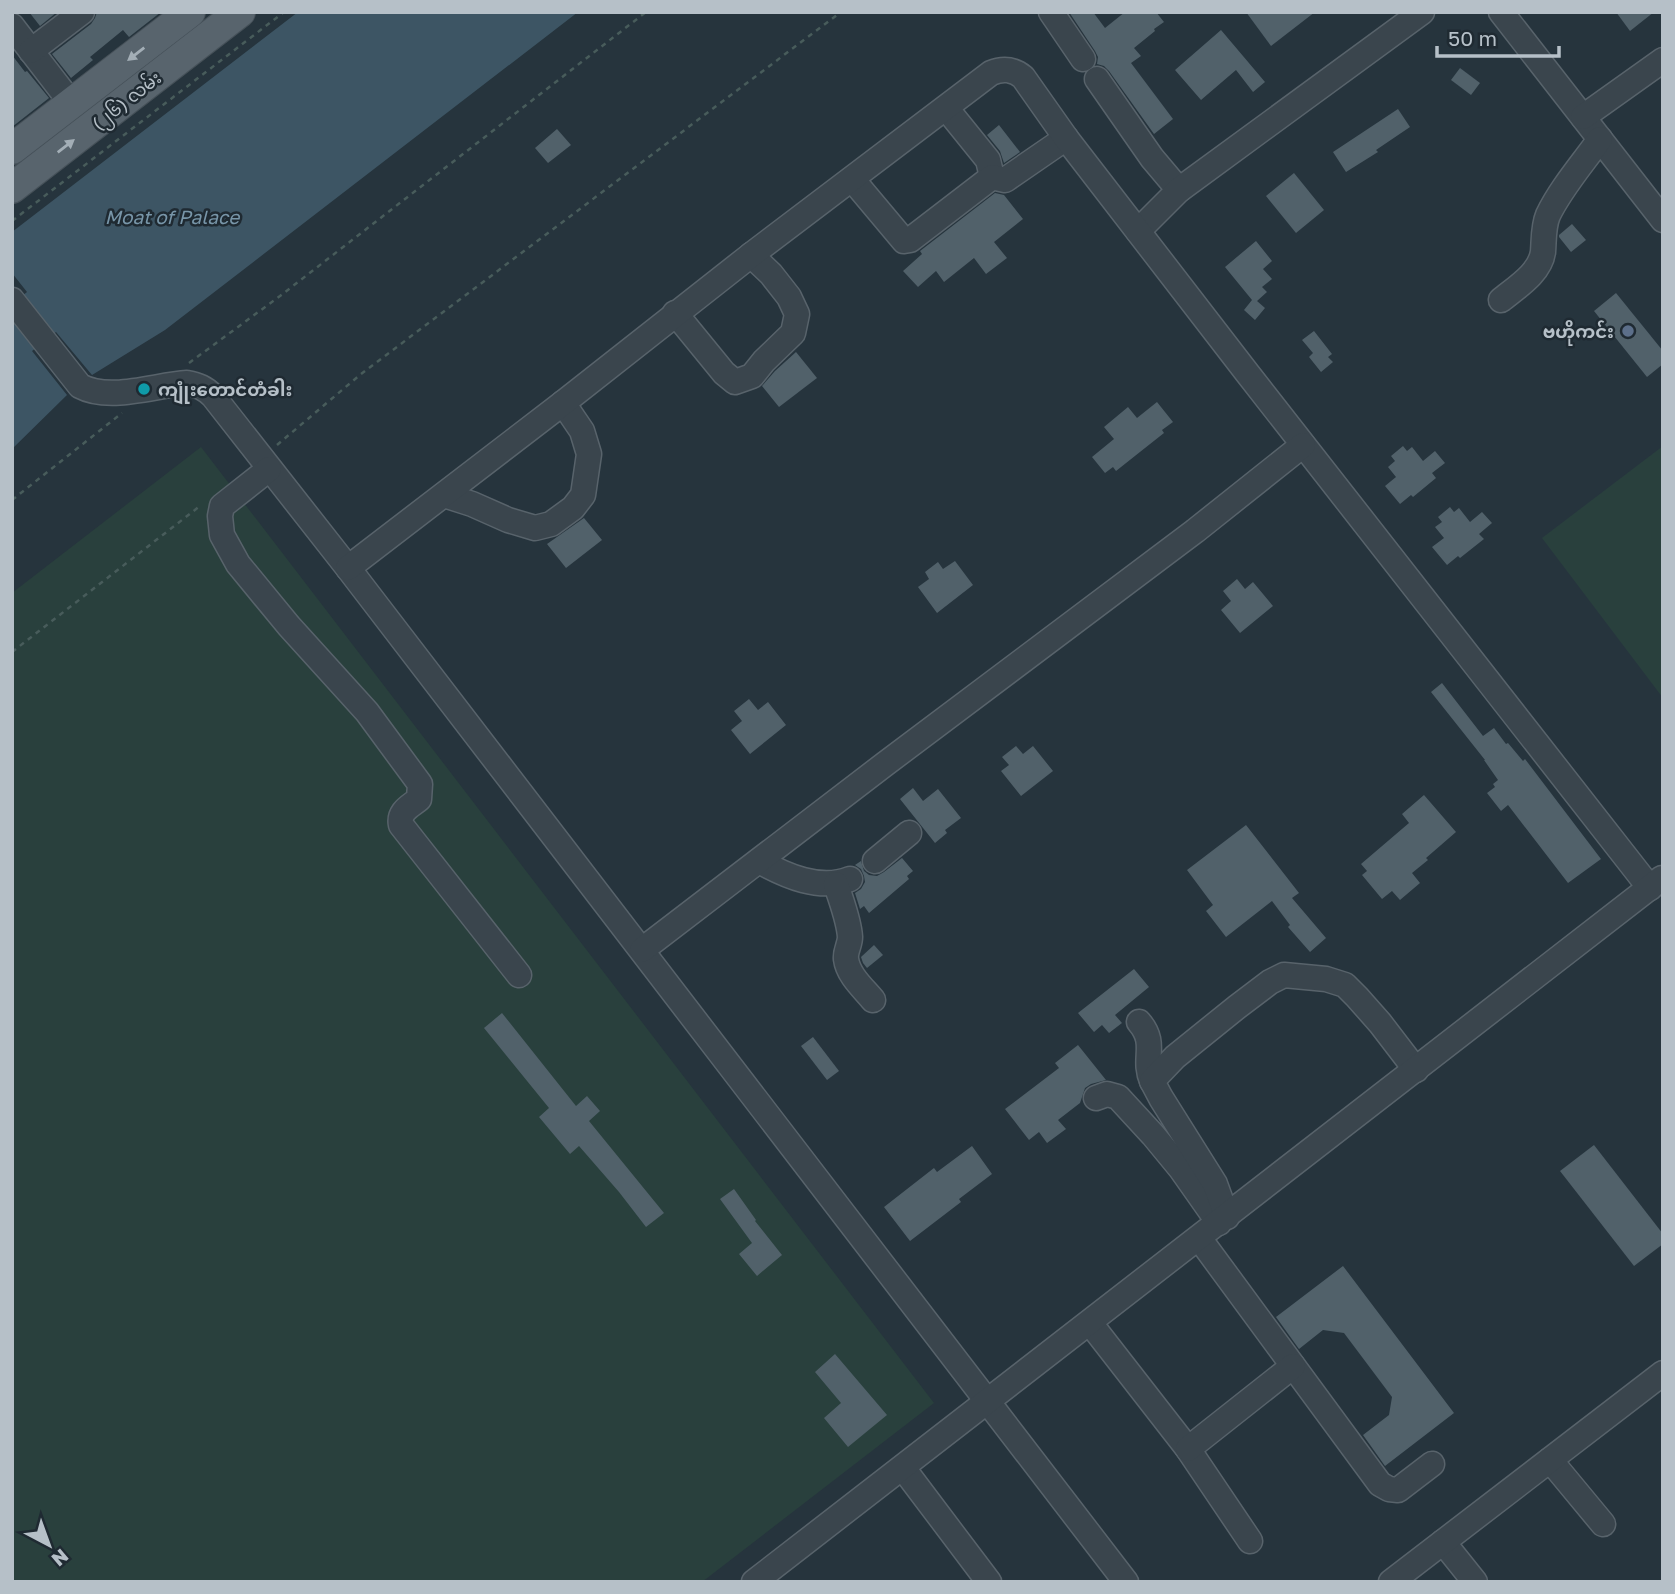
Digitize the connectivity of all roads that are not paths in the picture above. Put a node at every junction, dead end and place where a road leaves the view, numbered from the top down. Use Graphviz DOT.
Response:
graph roads {
  1 [pos="82,12"];
  2 [pos="190,12"];
  3 [pos="240,12"];
  4 [pos="1051,12"];
  5 [pos="1422,12"];
  6 [pos="1501,12"];
  7 [pos="12,26"];
  8 [pos="31,51"];
  9 [pos="1663,60"];
  10 [pos="72,104"];
  11 [pos="946,108"];
  12 [pos="1583,117"];
  13 [pos="1066,138"];
  14 [pos="1600,139"];
  15 [pos="12,149"];
  16 [pos="992,177"];
  17 [pos="852,179"];
  18 [pos="12,188"];
  19 [pos="1178,190"];
  20 [pos="1663,220"];
  21 [pos="1138,230"];
  22 [pos="751,255"];
  23 [pos="12,300"];
  24 [pos="1501,300"];
  25 [pos="675,313"];
  26 [pos="564,403"];
  27 [pos="1303,444"];
  28 [pos="265,464"];
  29 [pos="444,495"];
  30 [pos="348,568"];
  31 [pos="909,834"];
  32 [pos="759,861"];
  33 [pos="875,861"];
  34 [pos="1656,883"];
  35 [pos="642,950"];
  36 [pos="519,975"];
  37 [pos="873,1000"];
  38 [pos="1139,1022"];
  39 [pos="1416,1070"];
  40 [pos="1152,1080"];
  41 [pos="1096,1098"];
  42 [pos="1223,1220"];
  43 [pos="1199,1238"];
  44 [pos="1090,1323"];
  45 [pos="1293,1366"];
  46 [pos="1663,1373"];
  47 [pos="988,1401"];
  48 [pos="1188,1449"];
  49 [pos="1550,1460"];
  50 [pos="1433,1464"];
  51 [pos="903,1468"];
  52 [pos="1604,1524"];
  53 [pos="1250,1541"];
  54 [pos="1443,1542"];
  55 [pos="766,1578"];
  56 [pos="989,1582"];
  57 [pos="1126,1582"];
  58 [pos="1391,1582"];
  59 [pos="1475,1582"];
  1 -- 8 [label="street"];
  2 -- 10 [label="main road, (၂၆) လမ်း, one-way"];
  18 -- 3 [label="main road, (၂၆) လမ်း, one-way"];
  4 -- 19 [label="street"];
  5 -- 19 [label="street"];
  6 -- 12 [label="street"];
  7 -- 8 [label="street"];
  8 -- 10 [label="street"];
  9 -- 12 [label="street"];
  10 -- 15 [label="main road, (၂၆) လမ်း"];
  11 -- 13 [label="street"];
  11 -- 16 [label="street"];
  11 -- 17 [label="street"];
  12 -- 14 [label="street"];
  13 -- 16 [label="street"];
  13 -- 21 [label="street"];
  14 -- 20 [label="street"];
  14 -- 24 [label="street"];
  16 -- 17 [label="street"];
  17 -- 22 [label="street"];
  19 -- 21 [label="street"];
  21 -- 27 [label="street"];
  22 -- 25 [label="street"];
  22 -- 25 [label="street"];
  23 -- 28 [label="street"];
  25 -- 26 [label="street"];
  26 -- 29 [label="street"];
  26 -- 29 [label="street"];
  27 -- 32 [label="street"];
  27 -- 34 [label="street"];
  28 -- 30 [label="street"];
  28 -- 36 [label="street"];
  29 -- 30 [label="street"];
  30 -- 35 [label="street"];
  31 -- 33 [label="street"];
  32 -- 35 [label="street"];
  32 -- 37 [label="street"];
  34 -- 39 [label="street"];
  35 -- 47 [label="street"];
  38 -- 40 [label="street"];
  39 -- 40 [label="street"];
  39 -- 42 [label="street"];
  40 -- 42 [label="street"];
  41 -- 42 [label="street"];
  42 -- 43 [label="street"];
  43 -- 44 [label="street"];
  43 -- 45 [label="street"];
  44 -- 47 [label="street"];
  44 -- 48 [label="street"];
  45 -- 48 [label="street"];
  45 -- 50 [label="street"];
  46 -- 49 [label="street"];
  47 -- 51 [label="street"];
  47 -- 57 [label="street"];
  48 -- 53 [label="street"];
  49 -- 52 [label="street"];
  49 -- 54 [label="street"];
  51 -- 55 [label="street"];
  51 -- 56 [label="street"];
  54 -- 58 [label="street"];
  54 -- 59 [label="street"];
}
